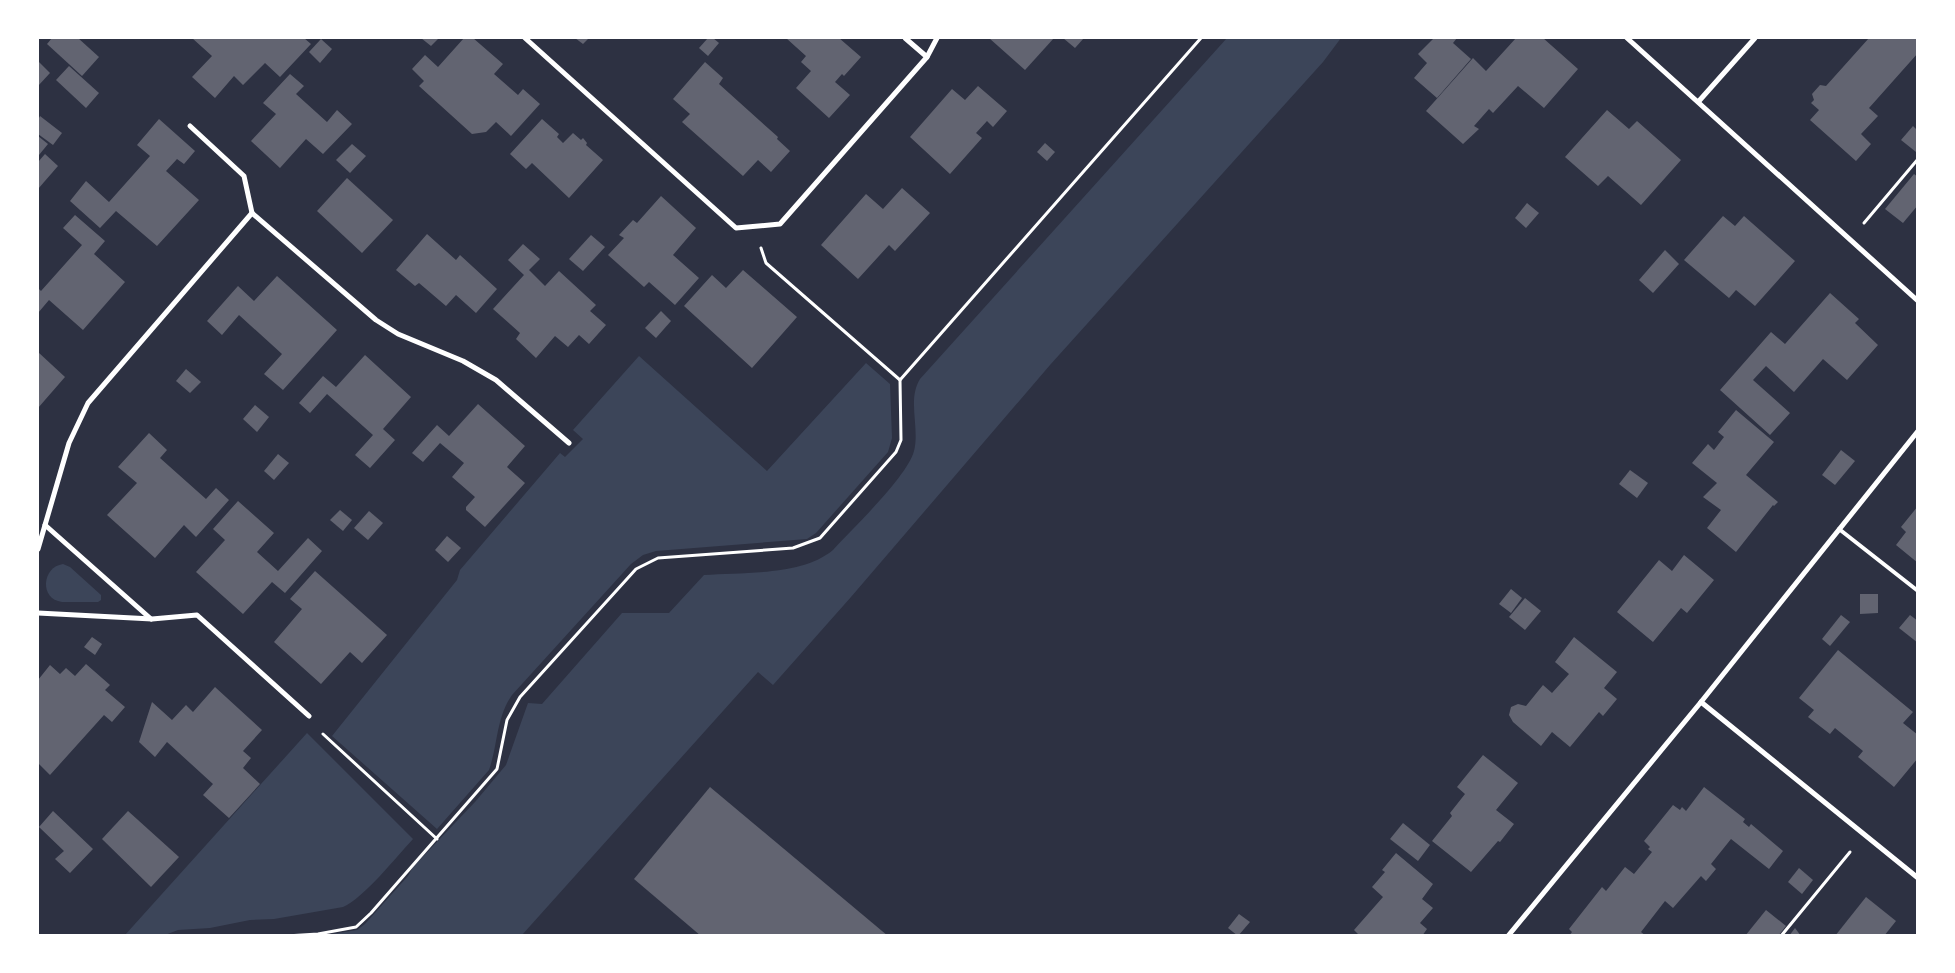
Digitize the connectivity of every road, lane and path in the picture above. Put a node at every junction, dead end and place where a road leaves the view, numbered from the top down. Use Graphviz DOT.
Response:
graph roads {
  1 [pos="525,38"];
  2 [pos="905,38"];
  3 [pos="937,38"];
  4 [pos="1201,38"];
  5 [pos="1626,38"];
  6 [pos="1755,38"];
  7 [pos="927,57"];
  8 [pos="1699,101"];
  9 [pos="190,126"];
  10 [pos="1918,158"];
  11 [pos="252,213"];
  12 [pos="753,226"];
  13 [pos="1850,240"];
  14 [pos="1918,301"];
  15 [pos="900,380"];
  16 [pos="1918,431"];
  17 [pos="569,443"];
  18 [pos="45,525"];
  19 [pos="1839,529"];
  20 [pos="38,549"];
  21 [pos="1918,591"];
  22 [pos="38,613"];
  23 [pos="152,619"];
  24 [pos="1701,702"];
  25 [pos="309,716"];
  26 [pos="1865,834"];
  27 [pos="437,839"];
  28 [pos="1918,878"];
  29 [pos="286,936"];
  30 [pos="1508,936"];
  31 [pos="1781,936"];
  1 -- 12 [label="street"];
  2 -- 7 [label="street"];
  3 -- 7 [label="street"];
  4 -- 15 [label="path"];
  5 -- 8 [label="street"];
  6 -- 8 [label="street"];
  7 -- 12 [label="street"];
  8 -- 13 [label="street"];
  9 -- 11 [label="street"];
  10 -- 13 [label="path"];
  11 -- 17 [label="street"];
  11 -- 18 [label="street"];
  12 -- 15 [label="path"];
  13 -- 14 [label="street"];
  15 -- 27 [label="path"];
  16 -- 19 [label="street"];
  18 -- 20 [label="street"];
  18 -- 23 [label="street"];
  19 -- 21 [label="lane"];
  19 -- 24 [label="street"];
  22 -- 23 [label="street"];
  23 -- 25 [label="street"];
  24 -- 26 [label="street"];
  24 -- 30 [label="street"];
  25 -- 27 [label="path"];
  26 -- 28 [label="street"];
  26 -- 31 [label="path"];
  27 -- 29 [label="path"];
}
